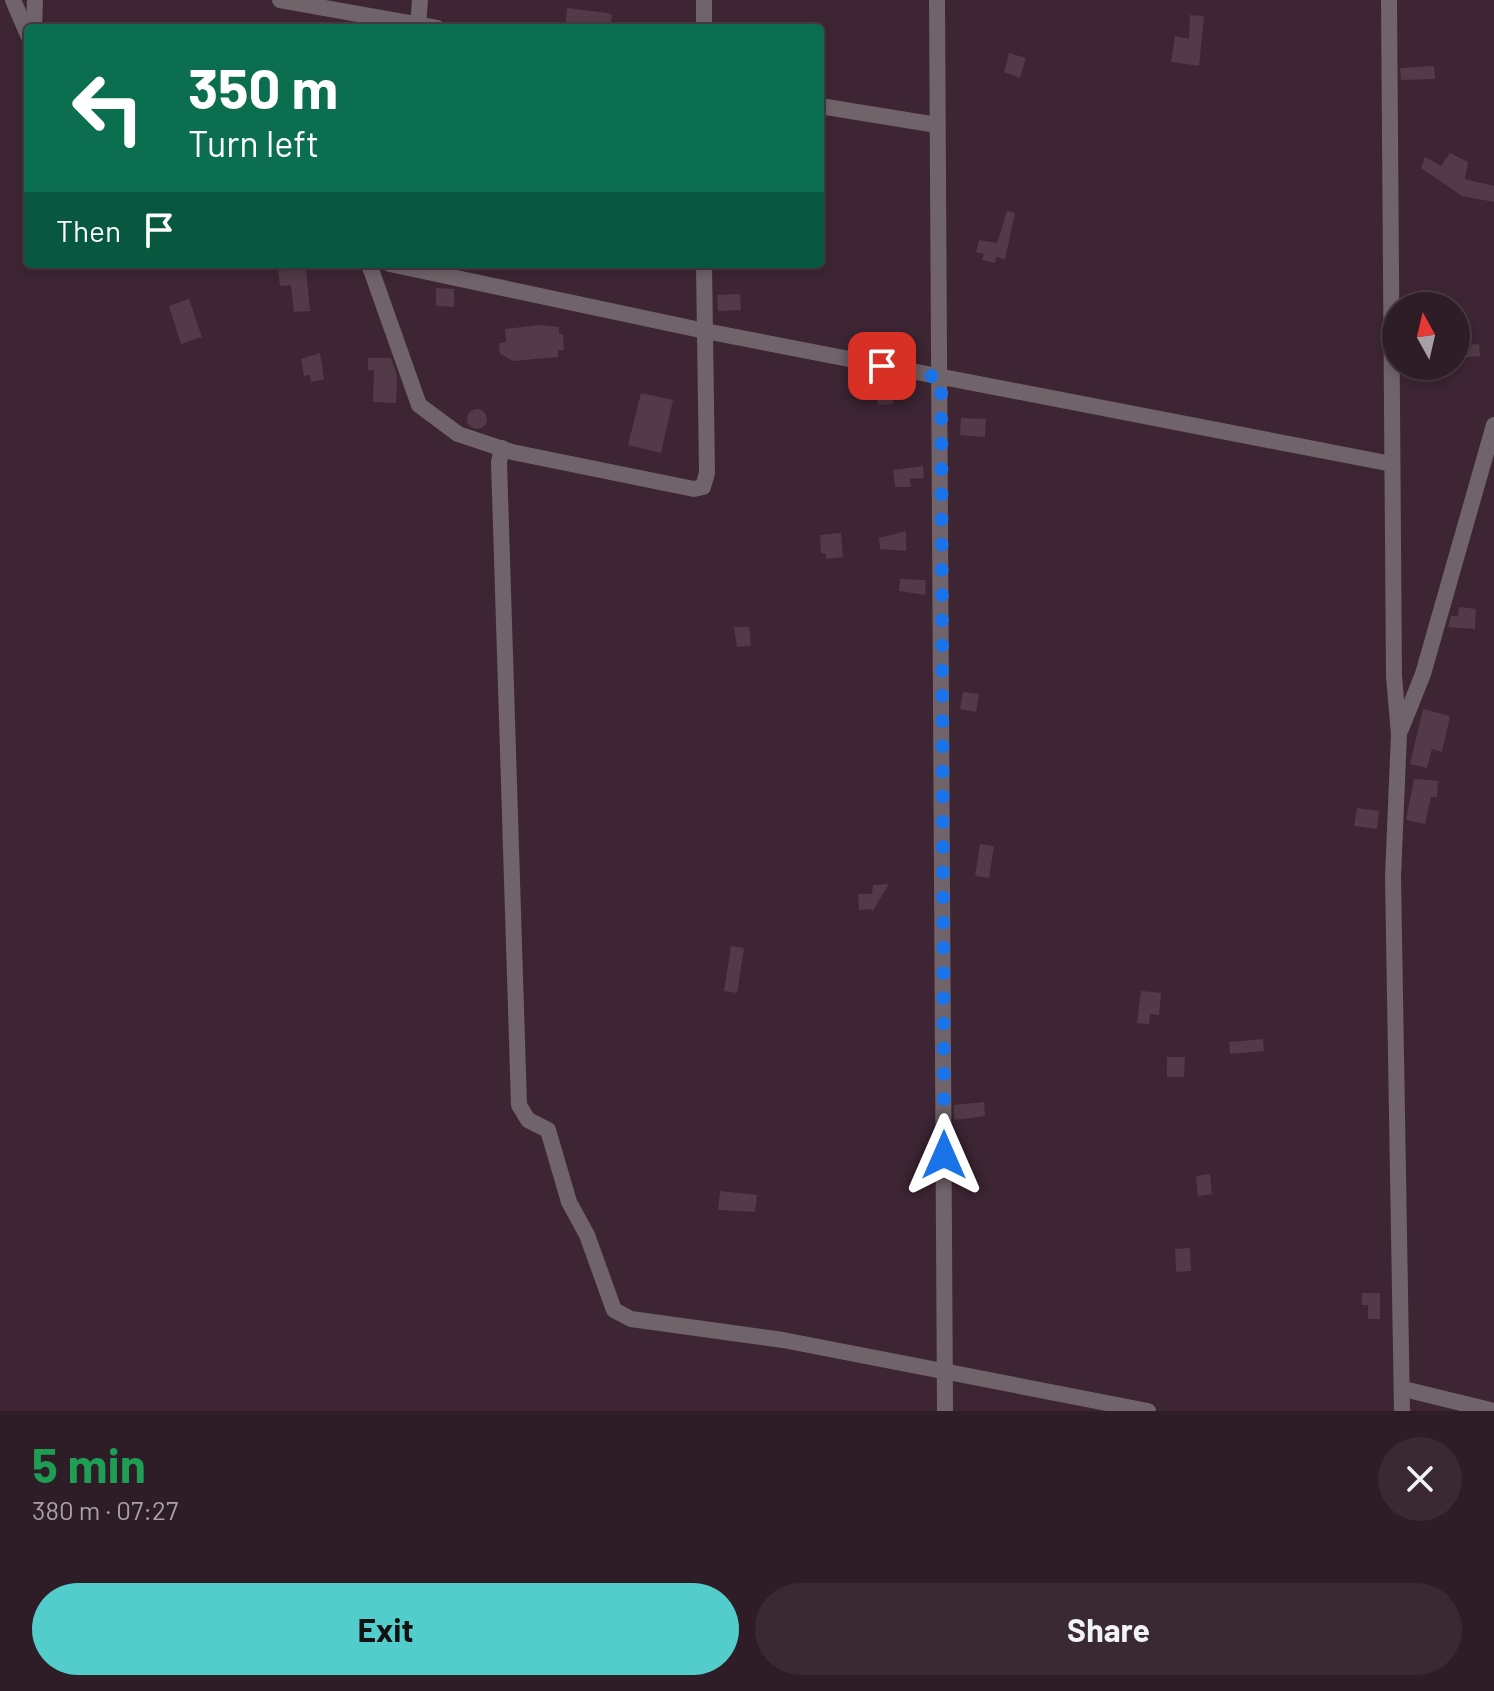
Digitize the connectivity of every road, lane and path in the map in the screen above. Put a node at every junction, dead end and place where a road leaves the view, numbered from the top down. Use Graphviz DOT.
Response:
graph roads {
  1 [pos="13,0"];
  2 [pos="35,0"];
  3 [pos="280,0"];
  4 [pos="420,0"];
  5 [pos="704,0"];
  6 [pos="937,0"];
  7 [pos="1389,0"];
  8 [pos="31,24"];
  9 [pos="35,24"];
  10 [pos="407,24"];
  11 [pos="418,24"];
  12 [pos="704,24"];
  13 [pos="824,107"];
  14 [pos="937,125"];
  15 [pos="370,268"];
  16 [pos="428,268"];
  17 [pos="704,268"];
  18 [pos="705,331"];
  19 [pos="941,378"];
  20 [pos="1494,425"];
  21 [pos="502,448"];
  22 [pos="1392,464"];
  23 [pos="1399,734"];
  24 [pos="945,1372"];
  25 [pos="1404,1389"];
  26 [pos="945,1411"];
  27 [pos="1148,1411"];
  28 [pos="1402,1411"];
  29 [pos="1494,1411"];
  1 -- 8 [label="street"];
  2 -- 9 [label="street"];
  3 -- 10 [label="street"];
  4 -- 11 [label="street"];
  5 -- 12 [label="street"];
  6 -- 14 [label="street"];
  7 -- 22 [label="street"];
  13 -- 14 [label="street"];
  14 -- 19 [label="street"];
  15 -- 21 [label="street"];
  16 -- 18 [label="street"];
  17 -- 18 [label="street"];
  18 -- 19 [label="street"];
  18 -- 21 [label="street"];
  19 -- 22 [label="street"];
  19 -- 24 [label="street"];
  20 -- 23 [label="street"];
  21 -- 24 [label="street"];
  22 -- 23 [label="street"];
  23 -- 25 [label="street"];
  24 -- 26 [label="street"];
  24 -- 27 [label="street"];
  25 -- 28 [label="street"];
  25 -- 29 [label="street"];
}
